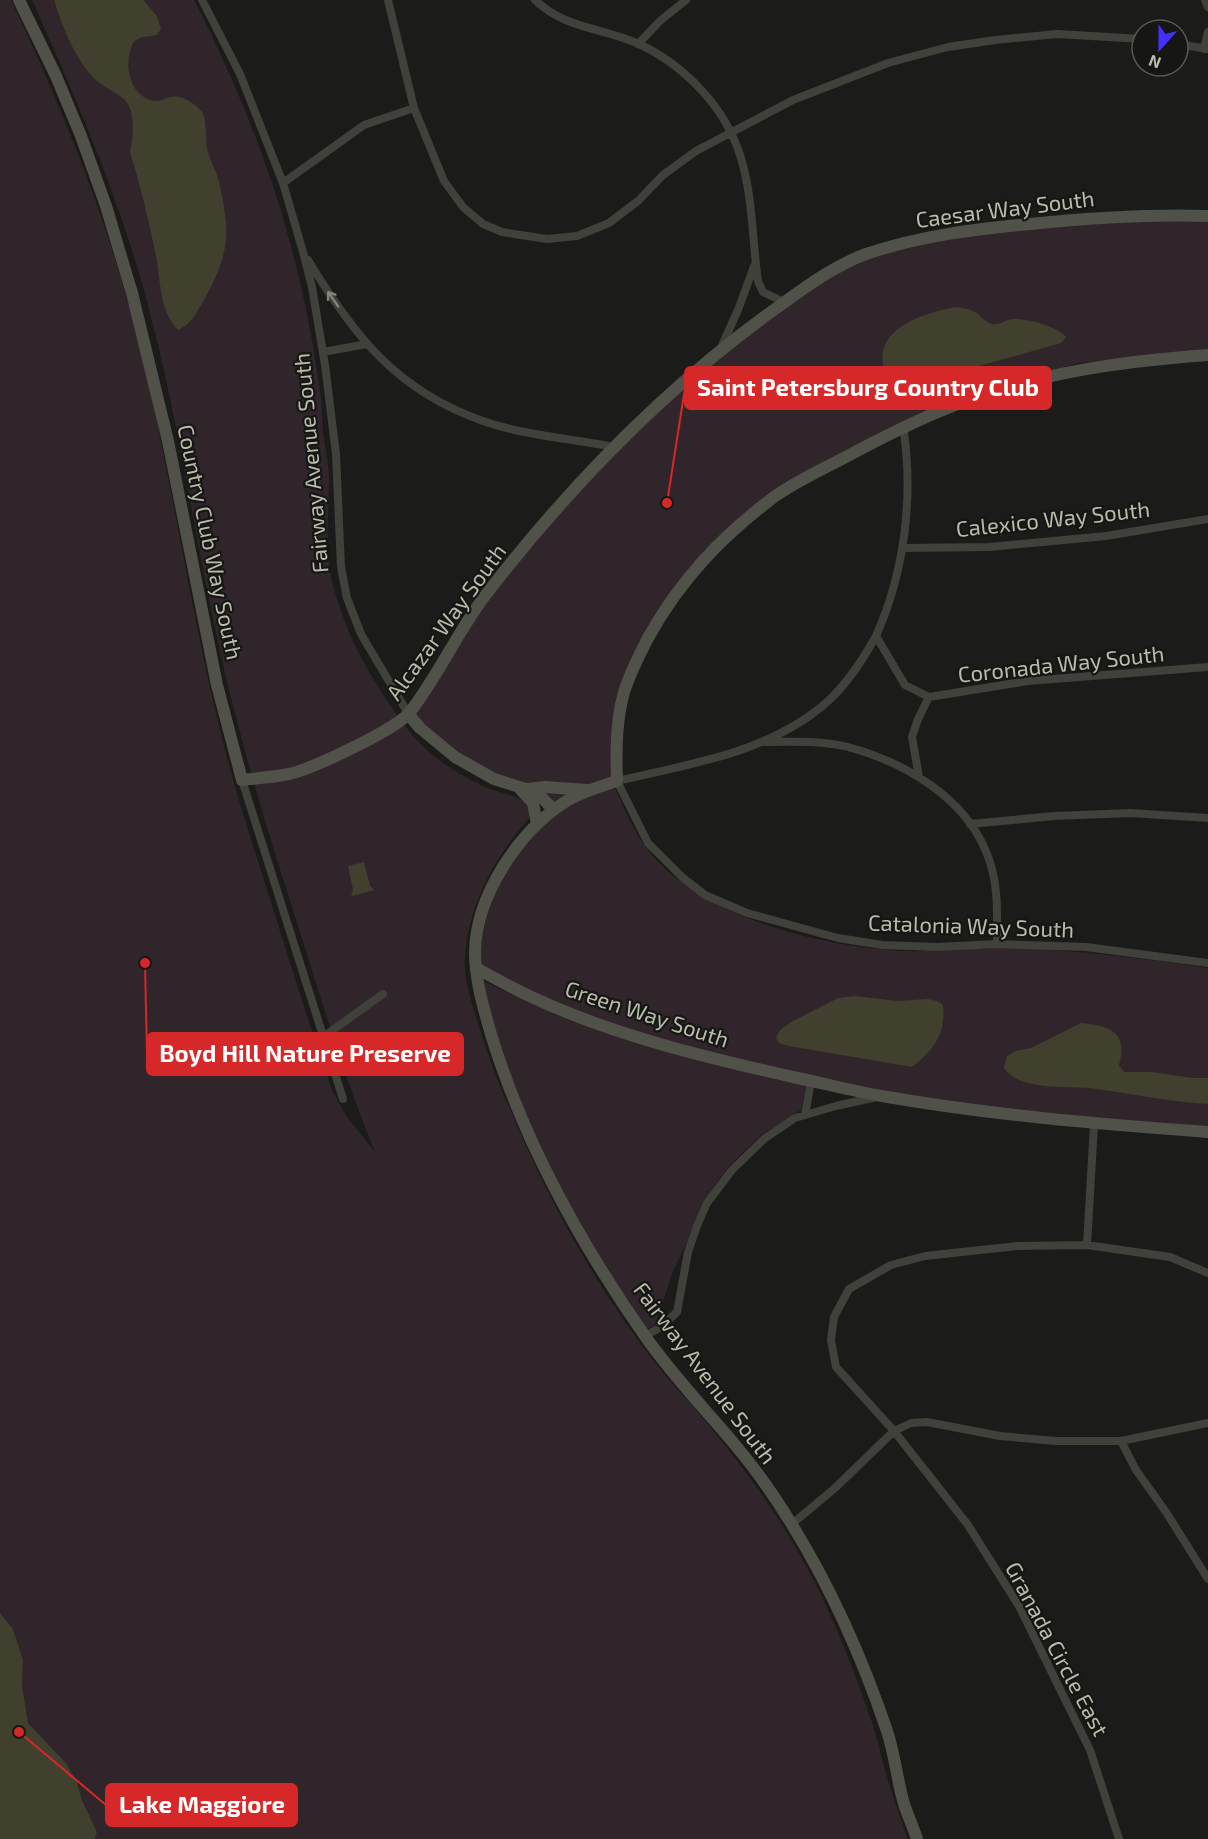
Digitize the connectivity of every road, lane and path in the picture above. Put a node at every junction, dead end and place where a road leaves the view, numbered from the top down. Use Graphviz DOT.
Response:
graph roads {
  1 [pos="19,0"];
  2 [pos="202,0"];
  3 [pos="388,0"];
  4 [pos="535,0"];
  5 [pos="686,0"];
  6 [pos="1205,0"];
  7 [pos="1208,7"];
  8 [pos="1208,32"];
  9 [pos="1130,38"];
  10 [pos="638,44"];
  11 [pos="1190,46"];
  12 [pos="1206,49"];
  13 [pos="414,108"];
  14 [pos="732,132"];
  15 [pos="283,183"];
  16 [pos="1208,216"];
  17 [pos="303,252"];
  18 [pos="755,263"];
  19 [pos="784,302"];
  20 [pos="367,344"];
  21 [pos="720,350"];
  22 [pos="323,352"];
  23 [pos="1208,355"];
  24 [pos="903,426"];
  25 [pos="614,447"];
  26 [pos="1208,519"];
  27 [pos="902,548"];
  28 [pos="876,636"];
  29 [pos="1208,667"];
  30 [pos="929,697"];
  31 [pos="409,715"];
  32 [pos="762,742"];
  33 [pos="919,777"];
  34 [pos="242,780"];
  35 [pos="617,782"];
  36 [pos="523,788"];
  37 [pos="591,790"];
  38 [pos="554,810"];
  39 [pos="1208,818"];
  40 [pos="537,824"];
  41 [pos="970,824"];
  42 [pos="998,944"];
  43 [pos="1208,963"];
  44 [pos="476,968"];
  45 [pos="383,994"];
  46 [pos="323,1037"];
  47 [pos="811,1081"];
  48 [pos="882,1096"];
  49 [pos="343,1099"];
  50 [pos="805,1115"];
  51 [pos="1094,1124"];
  52 [pos="1208,1132"];
  53 [pos="1087,1245"];
  54 [pos="1208,1273"];
  55 [pos="645,1336"];
  56 [pos="1208,1423"];
  57 [pos="894,1431"];
  58 [pos="1121,1441"];
  59 [pos="792,1524"];
  60 [pos="1208,1579"];
  61 [pos="917,1839"];
  62 [pos="1119,1839"];
  1 -- 34 [label="street, Country Club Way South"];
  2 -- 15 [label="street, Fairway Avenue South"];
  3 -- 13 [label="street"];
  4 -- 10 [label="street"];
  5 -- 10 [label="street"];
  6 -- 7 [label="street"];
  8 -- 12 [label="street"];
  9 -- 14 [label="street"];
  10 -- 14 [label="street"];
  11 -- 12 [label="street"];
  13 -- 14 [label="street"];
  13 -- 15 [label="street"];
  14 -- 18 [label="street"];
  15 -- 17 [label="street, Fairway Avenue South"];
  16 -- 19 [label="street, Caesar Way South"];
  20 -- 17 [label="street, one-way"];
  17 -- 22 [label="street, Fairway Avenue South"];
  18 -- 19 [label="street"];
  18 -- 21 [label="street"];
  19 -- 21 [label="street, Caesar Way South"];
  20 -- 22 [label="street"];
  20 -- 25 [label="street"];
  21 -- 25 [label="street, Caesar Way South"];
  22 -- 31 [label="street, Fairway Avenue South"];
  23 -- 24 [label="street"];
  24 -- 27 [label="street"];
  24 -- 35 [label="street"];
  25 -- 31 [label="street, Alcazar Way South"];
  26 -- 27 [label="street, Calexico Way South"];
  27 -- 28 [label="street"];
  28 -- 30 [label="street"];
  28 -- 32 [label="street"];
  29 -- 30 [label="street, Coronada Way South"];
  30 -- 33 [label="street, Coronada Way South"];
  31 -- 34 [label="street, Alcazar Way South"];
  31 -- 36 [label="street, Fairway Avenue South"];
  32 -- 33 [label="street"];
  32 -- 35 [label="street"];
  33 -- 41 [label="street"];
  34 -- 46 [label="street, Country Club Way South"];
  35 -- 37 [label="street, Fairway Avenue South"];
  35 -- 42 [label="street, Catalonia Way South"];
  36 -- 37 [label="street"];
  36 -- 38 [label="street, Fairway Avenue South"];
  36 -- 40 [label="street"];
  37 -- 38 [label="street, Fairway Avenue South"];
  38 -- 40 [label="street, Fairway Avenue South"];
  39 -- 41 [label="street"];
  40 -- 44 [label="street, Fairway Avenue South"];
  41 -- 42 [label="street"];
  42 -- 43 [label="street, Catalonia Way South"];
  44 -- 47 [label="street, Green Way South"];
  44 -- 55 [label="street, Fairway Avenue South"];
  45 -- 46 [label="street"];
  46 -- 49 [label="street, Country Club Way South"];
  47 -- 48 [label="street, Green Way South"];
  47 -- 50 [label="street"];
  48 -- 50 [label="street, Green Way South"];
  48 -- 51 [label="street, Green Way South"];
  50 -- 55 [label="street, Green Way South"];
  51 -- 52 [label="street, Green Way South"];
  51 -- 53 [label="street"];
  53 -- 54 [label="street, Granada Circle East"];
  53 -- 57 [label="street, Granada Circle East"];
  55 -- 59 [label="street, Fairway Avenue South"];
  56 -- 58 [label="street"];
  57 -- 58 [label="street"];
  57 -- 59 [label="street"];
  57 -- 62 [label="street, Granada Circle East"];
  58 -- 60 [label="street"];
  59 -- 61 [label="street, Fairway Avenue South"];
}
